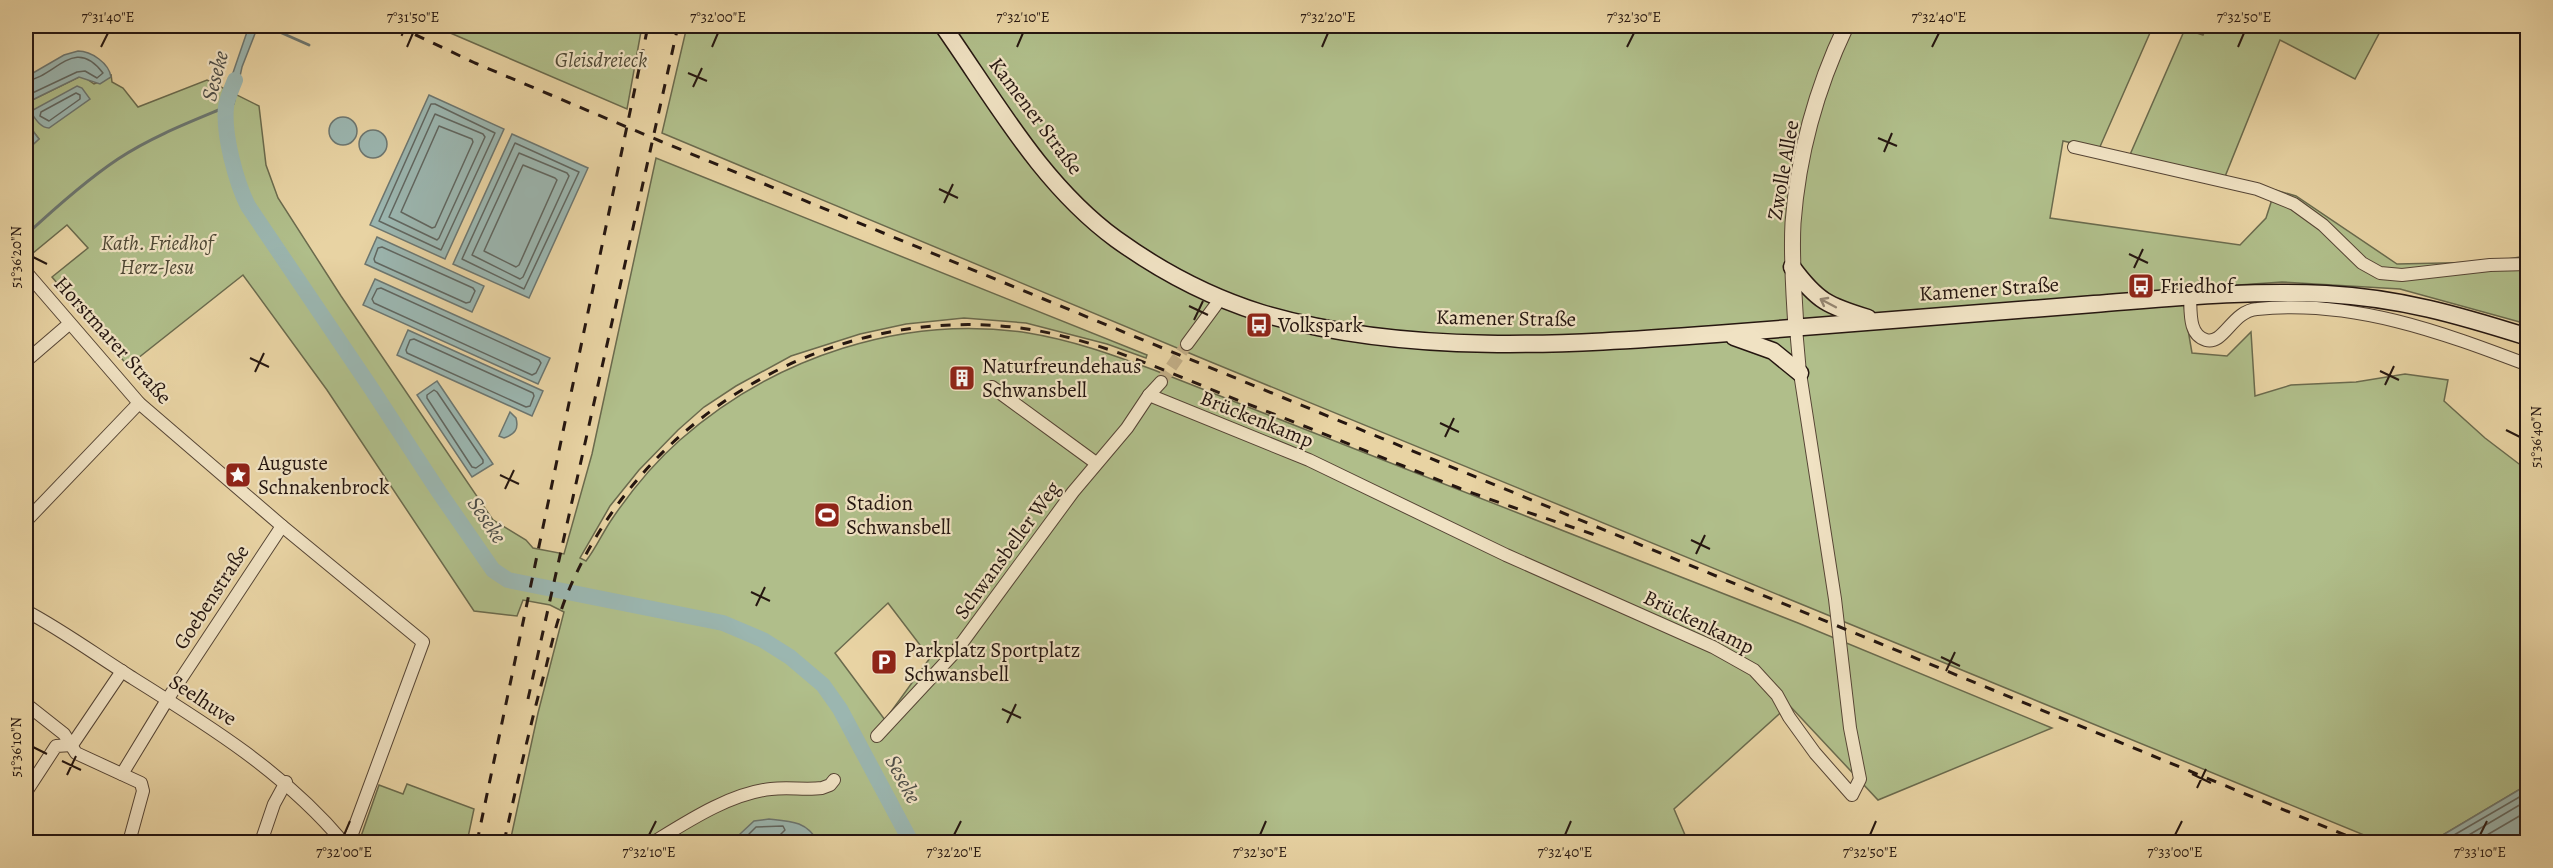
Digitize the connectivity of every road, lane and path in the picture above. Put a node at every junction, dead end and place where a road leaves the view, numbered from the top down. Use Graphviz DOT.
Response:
graph roads {
  1 [pos="943,26"];
  2 [pos="1846,26"];
  3 [pos="2074,147"];
  4 [pos="2528,264"];
  5 [pos="1792,267"];
  6 [pos="26,272"];
  7 [pos="2190,296"];
  8 [pos="1221,298"];
  9 [pos="1877,320"];
  10 [pos="69,324"];
  11 [pos="1796,328"];
  12 [pos="1721,334"];
  13 [pos="2528,338"];
  14 [pos="1187,344"];
  15 [pos="26,361"];
  16 [pos="2528,365"];
  17 [pos="1800,373"];
  18 [pos="1161,382"];
  19 [pos="992,387"];
  20 [pos="1149,395"];
  21 [pos="139,403"];
  22 [pos="1096,463"];
  23 [pos="26,521"];
  24 [pos="282,526"];
  25 [pos="26,611"];
  26 [pos="122,671"];
  27 [pos="167,700"];
  28 [pos="26,705"];
  29 [pos="877,736"];
  30 [pos="72,745"];
  31 [pos="122,774"];
  32 [pos="834,780"];
  33 [pos="286,782"];
  34 [pos="26,792"];
  35 [pos="129,843"];
  36 [pos="261,843"];
  37 [pos="343,843"];
  38 [pos="349,843"];
  39 [pos="654,843"];
  1 -- 8 [label="main road, Kamener Straße"];
  2 -- 5 [label="street, Zwolle Allee"];
  3 -- 4 [label="street"];
  9 -- 5 [label="main road, one-way"];
  5 -- 11 [label="street, Zwolle Allee"];
  6 -- 10 [label="street, Horstmarer Straße"];
  7 -- 9 [label="main road, Kamener Straße"];
  7 -- 13 [label="main road, Kamener Straße"];
  7 -- 16 [label="street"];
  8 -- 12 [label="main road, Kamener Straße"];
  8 -- 14 [label="street"];
  9 -- 11 [label="main road, Kamener Straße"];
  10 -- 15 [label="street"];
  10 -- 21 [label="street, Horstmarer Straße"];
  11 -- 12 [label="main road, Kamener Straße"];
  11 -- 17 [label="street, Brückenkamp"];
  12 -- 17 [label="main road"];
  17 -- 20 [label="street, Brückenkamp"];
  18 -- 20 [label="street, Schwansbeller Weg"];
  19 -- 22 [label="street"];
  20 -- 22 [label="street, Schwansbeller Weg"];
  21 -- 23 [label="street"];
  21 -- 24 [label="street, Horstmarer Straße"];
  22 -- 29 [label="street, Schwansbeller Weg"];
  24 -- 27 [label="street, Goebenstraße"];
  24 -- 38 [label="street, Horstmarer Straße"];
  25 -- 26 [label="street, Seelhuve"];
  26 -- 27 [label="street, Seelhuve"];
  26 -- 30 [label="street"];
  27 -- 31 [label="street, Goebenstraße"];
  27 -- 33 [label="street, Seelhuve"];
  28 -- 30 [label="street"];
  30 -- 31 [label="street"];
  30 -- 34 [label="street"];
  31 -- 35 [label="street"];
  32 -- 39 [label="street"];
  33 -- 36 [label="street"];
  33 -- 37 [label="street, Seelhuve"];
}
